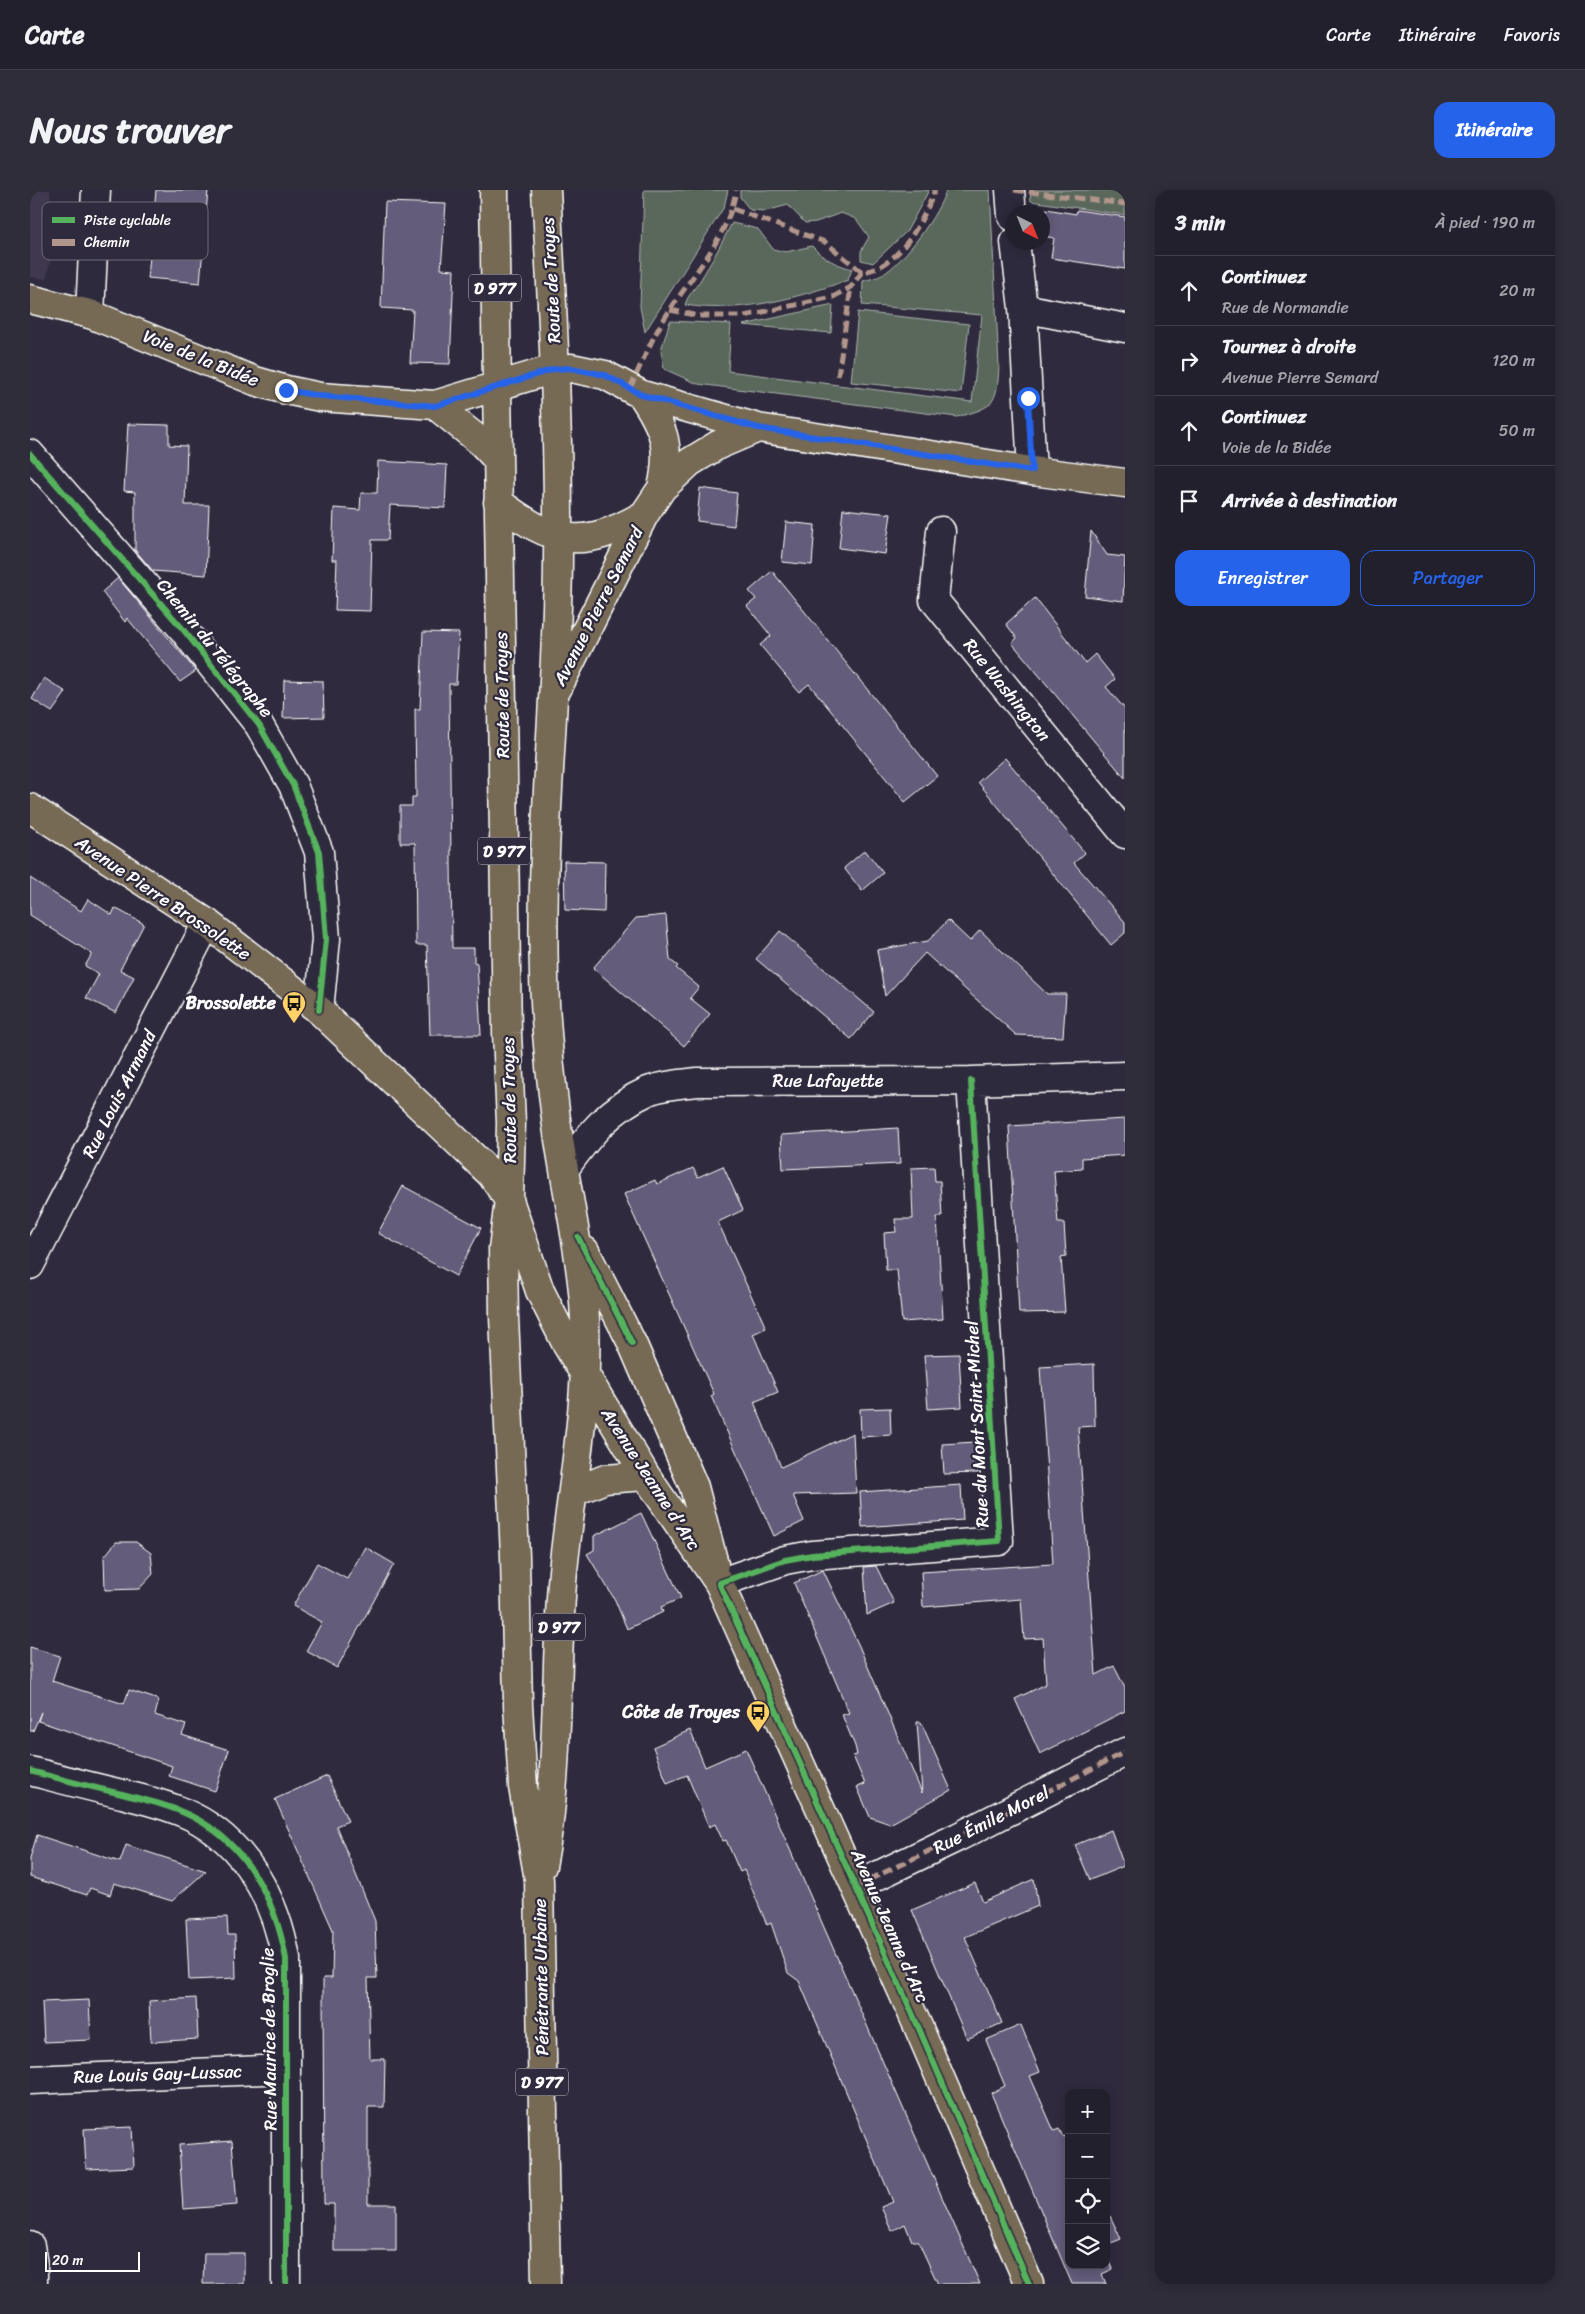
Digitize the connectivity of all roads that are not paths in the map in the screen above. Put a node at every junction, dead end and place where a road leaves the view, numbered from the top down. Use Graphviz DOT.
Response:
graph roads {
  1 [pos="494,190"];
  2 [pos="546,190"];
  3 [pos="1010,190"];
  4 [pos="1011,205"];
  5 [pos="1017,250"];
  6 [pos="93,260"];
  7 [pos="30,298"];
  8 [pos="1023,308"];
  9 [pos="90,314"];
  10 [pos="1125,328"];
  11 [pos="554,369"];
  12 [pos="497,386"];
  13 [pos="642,395"];
  14 [pos="435,406"];
  15 [pos="758,428"];
  16 [pos="30,454"];
  17 [pos="498,460"];
  18 [pos="1032,471"];
  19 [pos="1125,483"];
  20 [pos="662,488"];
  21 [pos="498,502"];
  22 [pos="644,515"];
  23 [pos="941,531"];
  24 [pos="557,538"];
  25 [pos="553,697"];
  26 [pos="30,808"];
  27 [pos="1125,834"];
  28 [pos="207,923"];
  29 [pos="318,1010"];
  30 [pos="1125,1076"];
  31 [pos="971,1081"];
  32 [pos="565,1168"];
  33 [pos="509,1200"];
  34 [pos="578,1237"];
  35 [pos="30,1265"];
  36 [pos="584,1374"];
  37 [pos="646,1476"];
  38 [pos="573,1492"];
  39 [pos="718,1583"];
  40 [pos="1125,1752"];
  41 [pos="30,1771"];
  42 [pos="539,1880"];
  43 [pos="856,1886"];
  44 [pos="286,2069"];
  45 [pos="30,2080"];
  46 [pos="30,2246"];
  47 [pos="33,2284"];
  48 [pos="286,2284"];
  49 [pos="546,2284"];
  50 [pos="1029,2284"];
  1 -- 12 [label="main road, Route de Troyes / D 977"];
  2 -- 11 [label="main road, Route de Troyes / D 977"];
  3 -- 4 [label="street"];
  5 -- 8 [label="street"];
  6 -- 9 [label="street"];
  7 -- 9 [label="main road, Voie de la Bidée"];
  8 -- 10 [label="street"];
  8 -- 18 [label="street"];
  9 -- 14 [label="main road, Voie de la Bidée"];
  11 -- 12 [label="main road, Avenue Pierre Semard"];
  11 -- 13 [label="main road, Avenue Pierre Semard"];
  11 -- 24 [label="main road, D 977"];
  12 -- 14 [label="main road, Voie de la Bidée"];
  12 -- 17 [label="main road, Route de Troyes / D 977"];
  13 -- 15 [label="main road, Avenue Pierre Semard"];
  13 -- 20 [label="main road, Avenue Pierre Semard"];
  14 -- 17 [label="main road"];
  15 -- 18 [label="main road, Avenue Pierre Semard"];
  15 -- 20 [label="main road, Avenue Pierre Semard"];
  16 -- 29 [label="street, Chemin du Télégraphe"];
  17 -- 21 [label="main road, Route de Troyes / D 977"];
  18 -- 19 [label="main road, Avenue Pierre Semard"];
  20 -- 22 [label="main road, Avenue Pierre Semard"];
  21 -- 24 [label="main road, Avenue Pierre Semard"];
  21 -- 33 [label="main road, Route de Troyes / D 977"];
  22 -- 24 [label="main road, Avenue Pierre Semard"];
  22 -- 25 [label="main road, Avenue Pierre Semard"];
  23 -- 27 [label="street, Rue Washington"];
  24 -- 25 [label="main road, D 977"];
  25 -- 32 [label="main road, D 977"];
  26 -- 28 [label="main road, Avenue Pierre Brossolette"];
  28 -- 29 [label="main road, Avenue Pierre Brossolette"];
  28 -- 35 [label="street, Rue Louis Armand"];
  29 -- 33 [label="main road, Avenue Pierre Brossolette"];
  30 -- 31 [label="street, Rue Lafayette"];
  31 -- 32 [label="street, Rue Lafayette"];
  31 -- 39 [label="street, Rue du Mont Saint-Michel"];
  32 -- 34 [label="main road, D 977"];
  33 -- 36 [label="main road, Avenue Jeanne d'Arc"];
  33 -- 42 [label="main road, D 977"];
  34 -- 36 [label="main road, D 977"];
  34 -- 39 [label="main road, Avenue Jeanne d'Arc"];
  36 -- 37 [label="main road, Avenue Jeanne d'Arc"];
  36 -- 38 [label="main road, D 977"];
  37 -- 38 [label="main road"];
  37 -- 39 [label="main road, Avenue Jeanne d'Arc"];
  38 -- 42 [label="main road, D 977"];
  39 -- 43 [label="main road, Avenue Jeanne d'Arc"];
  40 -- 43 [label="street, Rue Émile Morel"];
  41 -- 44 [label="street, Rue Maurice de Broglie"];
  42 -- 49 [label="main road, Pénétrante Urbaine / D 977"];
  43 -- 50 [label="main road, Avenue Jeanne d'Arc"];
  44 -- 45 [label="street, Rue Louis Gay-Lussac"];
  44 -- 48 [label="street, Rue Maurice de Broglie"];
  46 -- 47 [label="street"];
}
